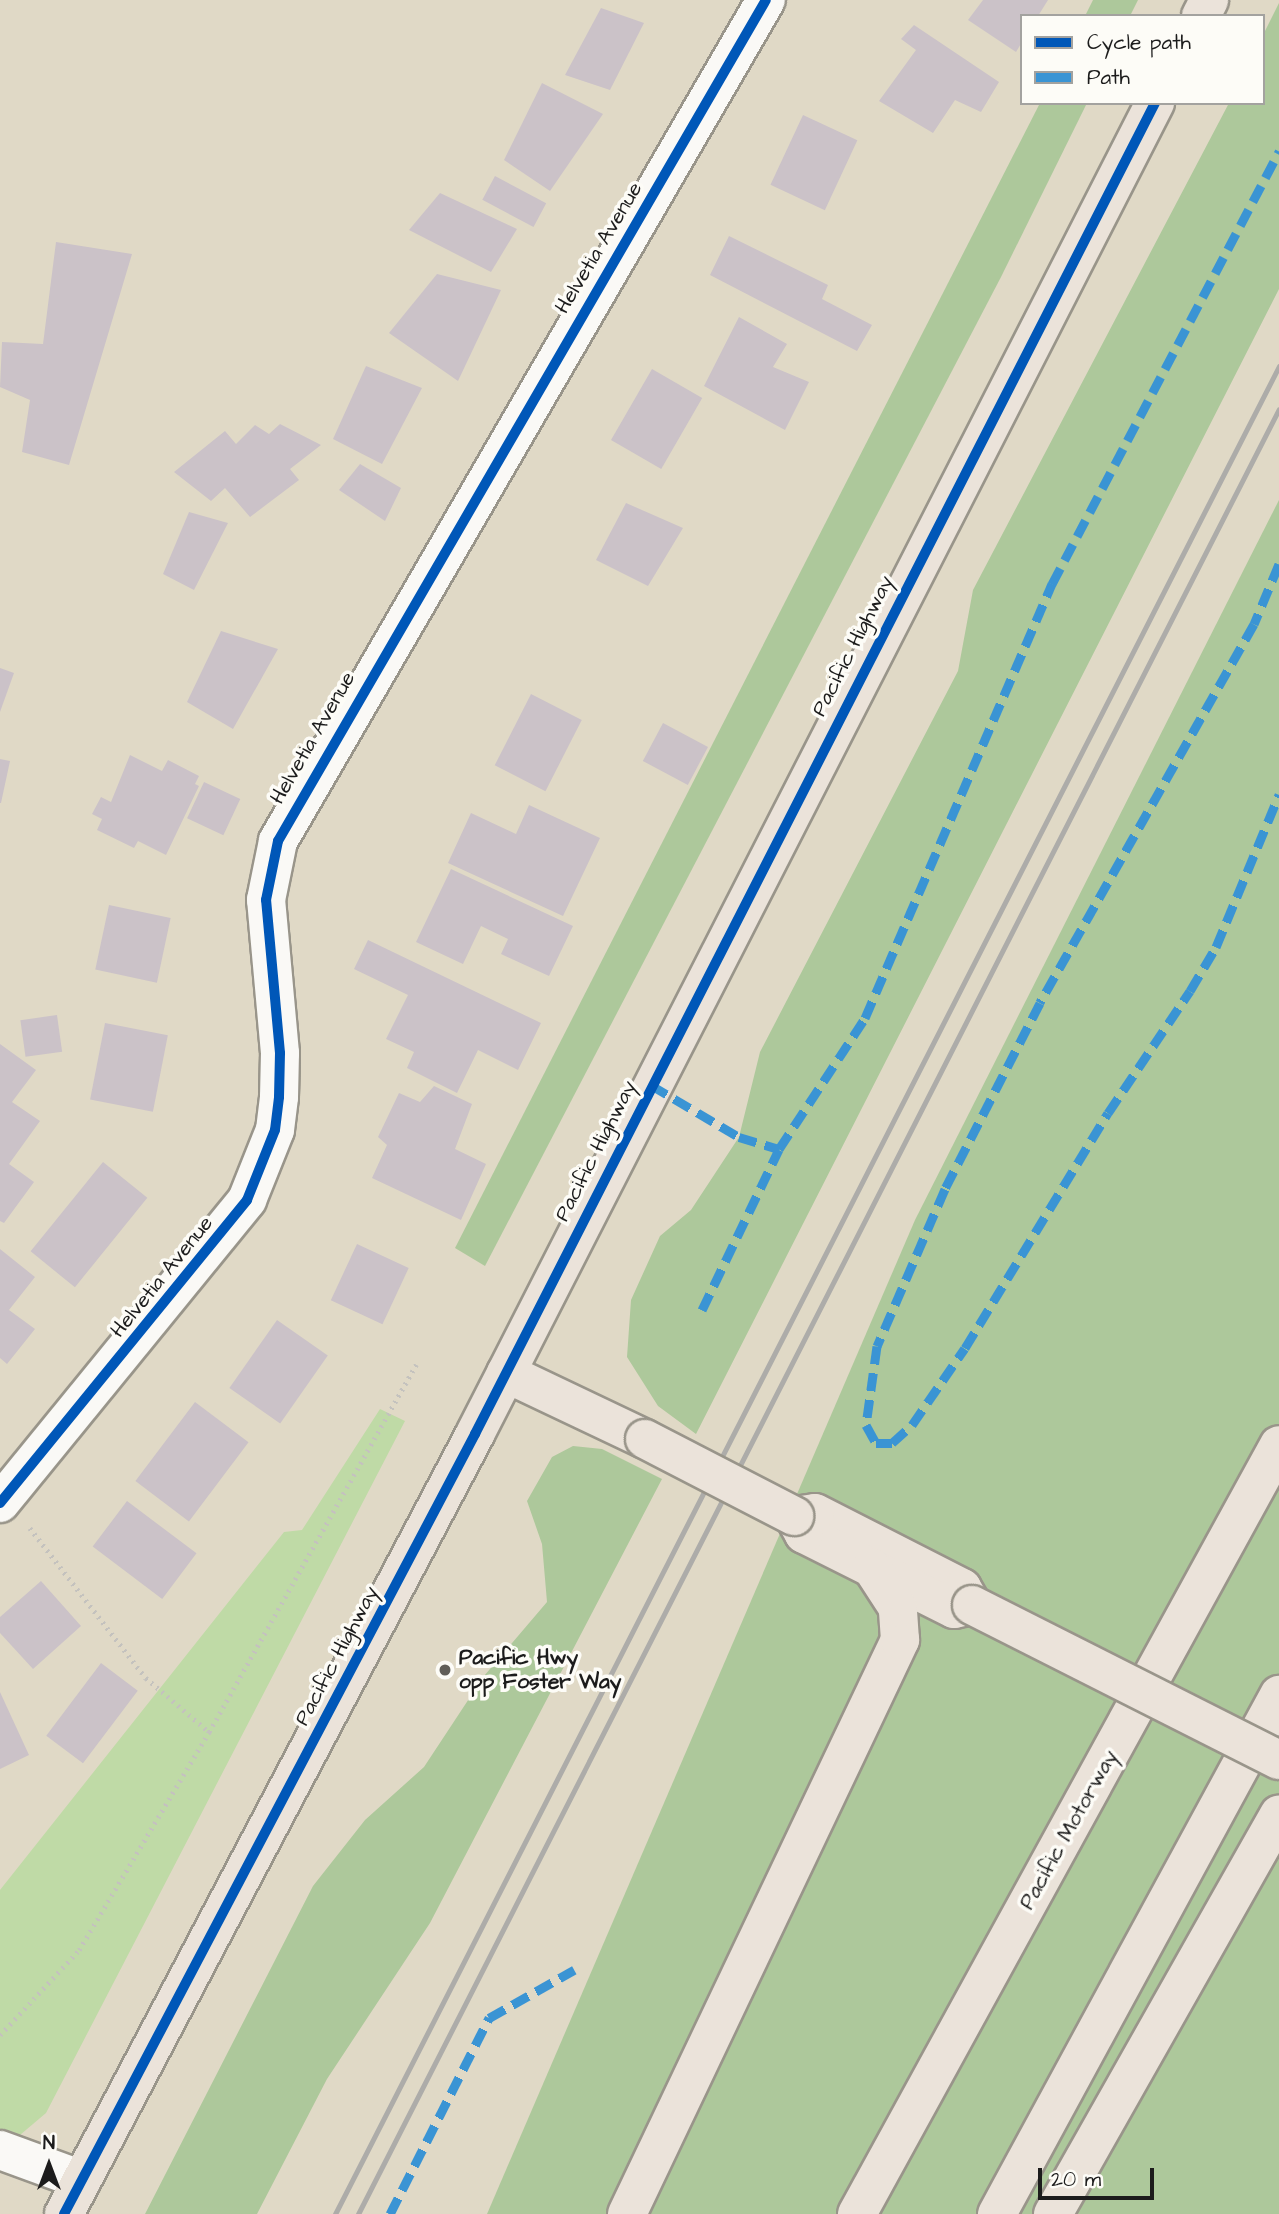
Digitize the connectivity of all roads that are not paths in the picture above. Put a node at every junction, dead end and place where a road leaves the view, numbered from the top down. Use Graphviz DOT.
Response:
graph roads {
  1 [pos="766,0"];
  2 [pos="1155,105"];
  3 [pos="506,1373"];
  4 [pos="1279,1445"];
  5 [pos="3,1500"];
  6 [pos="794,1516"];
  7 [pos="872,1568"];
  8 [pos="972,1605"];
  9 [pos="1279,1695"];
  10 [pos="1279,1760"];
  11 [pos="1279,1814"];
  12 [pos="0,2150"];
  13 [pos="82,2180"];
  14 [pos="64,2214"];
  15 [pos="627,2214"];
  16 [pos="857,2214"];
  17 [pos="998,2214"];
  18 [pos="1053,2214"];
  1 -- 5 [label="street, Helvetia Avenue"];
  2 -- 3 [label="main road, Pacific Highway"];
  3 -- 6 [label="main road, bridge"];
  3 -- 13 [label="main road, Pacific Highway"];
  4 -- 16 [label="main road, Pacific Motorway"];
  6 -- 7 [label="main road"];
  6 -- 8 [label="main road"];
  7 -- 8 [label="main road"];
  7 -- 15 [label="main road"];
  8 -- 10 [label="main road, bridge"];
  9 -- 17 [label="main road"];
  11 -- 18 [label="main road"];
  12 -- 13 [label="street"];
  13 -- 14 [label="main road, Pacific Highway"];
}
